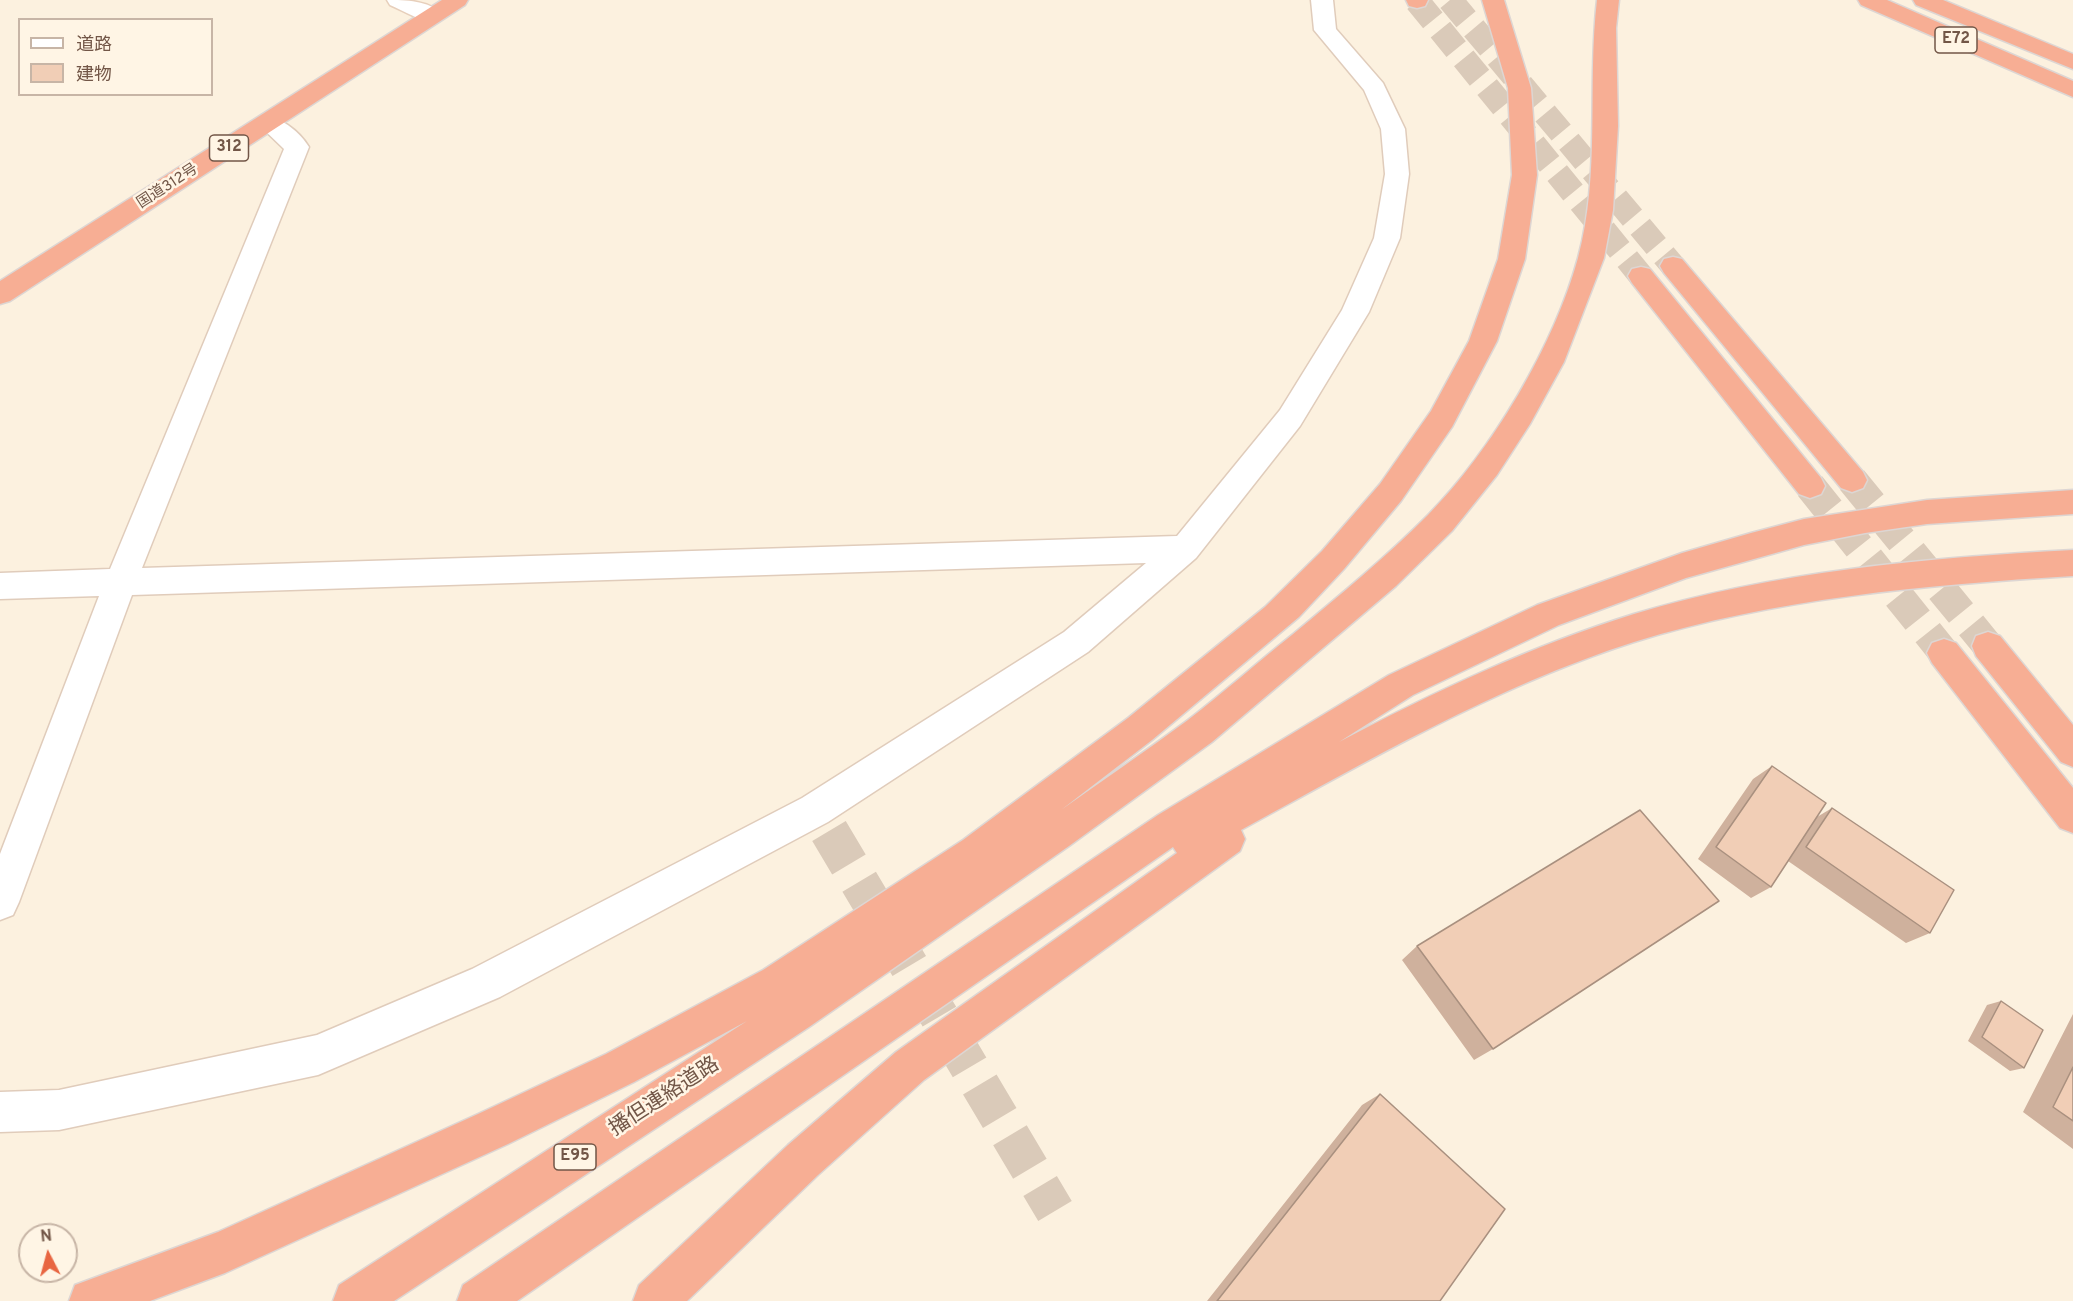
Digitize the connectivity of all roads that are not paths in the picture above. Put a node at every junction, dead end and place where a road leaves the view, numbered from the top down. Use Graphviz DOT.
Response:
graph roads {
  1 [pos="399,0"];
  2 [pos="457,0"];
  3 [pos="1322,0"];
  4 [pos="1493,0"];
  5 [pos="1608,0"];
  6 [pos="1869,0"];
  7 [pos="1924,0"];
  8 [pos="431,15"];
  9 [pos="2068,60"];
  10 [pos="2073,90"];
  11 [pos="268,123"];
  12 [pos="1673,266"];
  13 [pos="1641,276"];
  14 [pos="0,294"];
  15 [pos="1852,480"];
  16 [pos="1810,486"];
  17 [pos="2073,501"];
  18 [pos="1185,549"];
  19 [pos="2073,563"];
  20 [pos="121,581"];
  21 [pos="0,586"];
  22 [pos="1287,607"];
  23 [pos="1316,635"];
  24 [pos="1988,646"];
  25 [pos="1944,653"];
  26 [pos="1412,699"];
  27 [pos="2073,751"];
  28 [pos="1091,789"];
  29 [pos="2073,816"];
  30 [pos="1191,838"];
  31 [pos="0,902"];
  32 [pos="786,999"];
  33 [pos="883,1023"];
  34 [pos="910,1066"];
  35 [pos="0,1112"];
  36 [pos="91,1301"];
  37 [pos="355,1301"];
  38 [pos="479,1301"];
  39 [pos="655,1301"];
  1 -- 8 [label="street"];
  2 -- 8 [label="highway, 国道312号 / 312"];
  3 -- 18 [label="street"];
  4 -- 22 [label="highway"];
  5 -- 23 [label="highway"];
  6 -- 10 [label="highway, E72"];
  7 -- 9 [label="highway, E72"];
  8 -- 11 [label="highway, 国道312号 / 312"];
  11 -- 14 [label="highway, 国道312号 / 312"];
  11 -- 20 [label="street"];
  12 -- 15 [label="highway"];
  13 -- 16 [label="highway"];
  17 -- 26 [label="highway"];
  18 -- 20 [label="street"];
  18 -- 35 [label="street"];
  19 -- 26 [label="highway"];
  20 -- 21 [label="street"];
  20 -- 31 [label="street"];
  22 -- 28 [label="highway"];
  22 -- 32 [label="highway"];
  23 -- 28 [label="highway"];
  23 -- 32 [label="highway"];
  24 -- 27 [label="highway"];
  25 -- 29 [label="highway"];
  26 -- 30 [label="highway"];
  26 -- 33 [label="highway"];
  26 -- 34 [label="highway"];
  28 -- 32 [label="highway"];
  30 -- 33 [label="highway"];
  30 -- 34 [label="highway"];
  32 -- 36 [label="highway"];
  32 -- 37 [label="highway, 播但連絡道路 / E95"];
  33 -- 38 [label="highway"];
  34 -- 39 [label="highway"];
}
